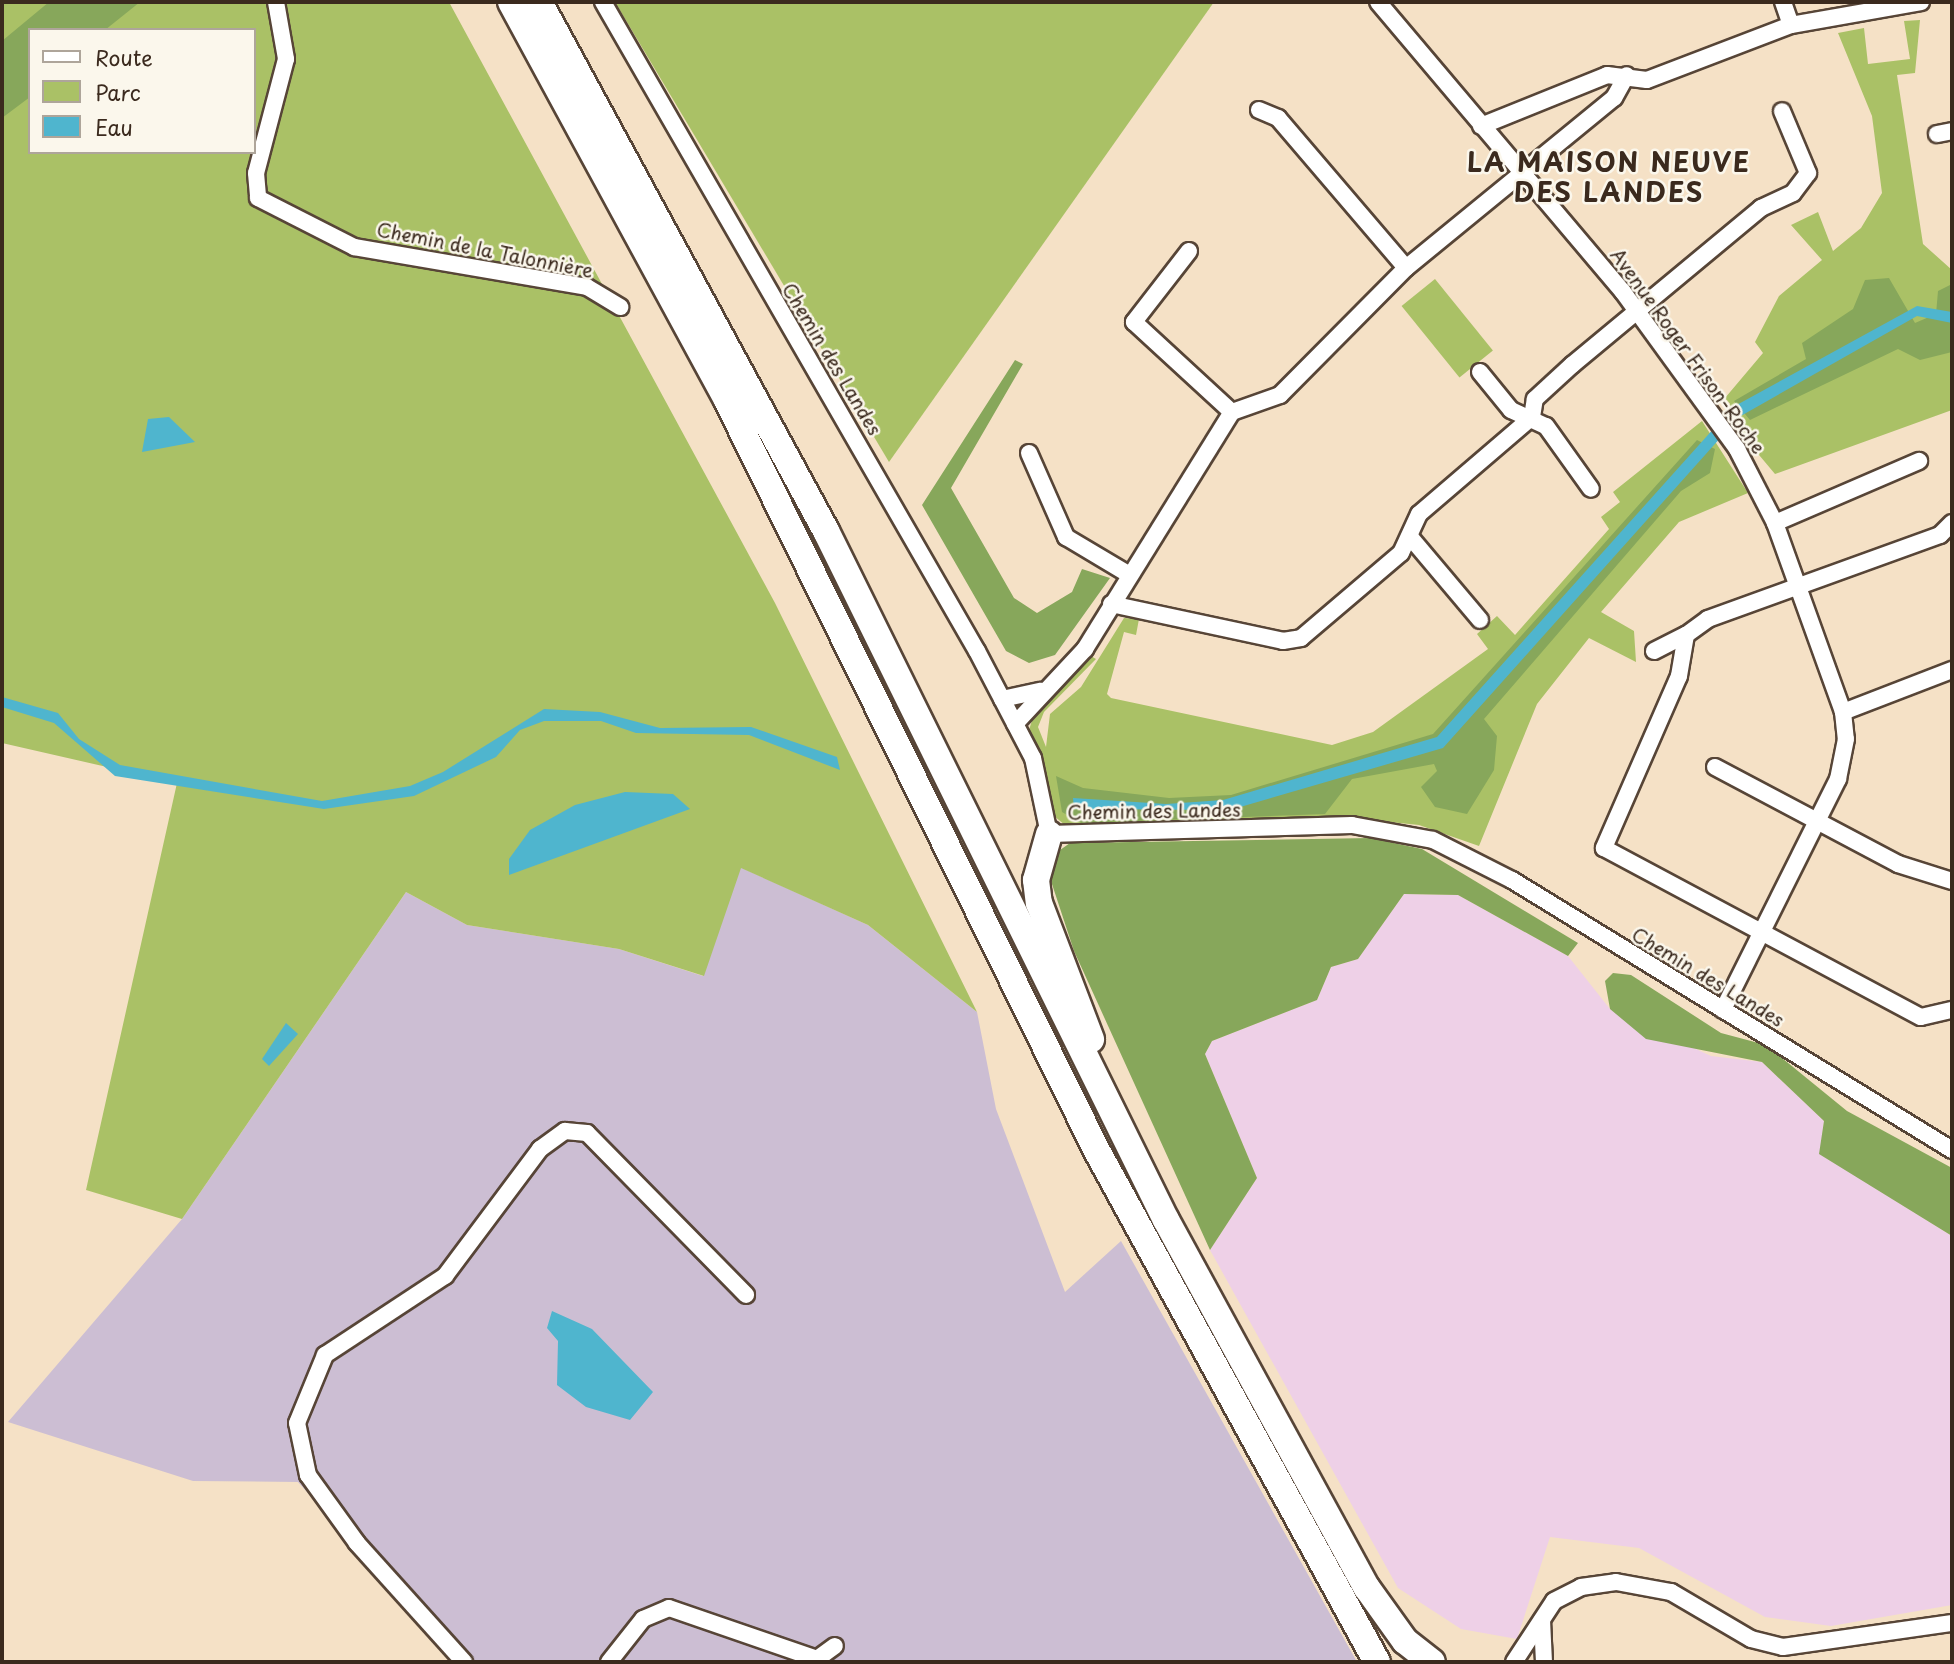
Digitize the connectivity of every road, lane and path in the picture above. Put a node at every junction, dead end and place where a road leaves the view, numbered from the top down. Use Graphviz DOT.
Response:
graph roads {
  1 [pos="276,2"];
  2 [pos="511,2"];
  3 [pos="539,2"];
  4 [pos="603,2"];
  5 [pos="1378,2"];
  6 [pos="1783,2"];
  7 [pos="1921,2"];
  8 [pos="1791,25"];
  9 [pos="1627,75"];
  10 [pos="1259,110"];
  11 [pos="1782,111"];
  12 [pos="1481,126"];
  13 [pos="1521,171"];
  14 [pos="1189,251"];
  15 [pos="1406,268"];
  16 [pos="620,307"];
  17 [pos="1635,313"];
  18 [pos="1480,372"];
  19 [pos="1232,412"];
  20 [pos="1532,417"];
  21 [pos="1029,453"];
  22 [pos="1919,461"];
  23 [pos="1591,489"];
  24 [pos="1775,523"];
  25 [pos="1952,523"];
  26 [pos="1411,538"];
  27 [pos="1128,574"];
  28 [pos="1798,587"];
  29 [pos="1111,604"];
  30 [pos="1480,620"];
  31 [pos="1686,635"];
  32 [pos="1654,651"];
  33 [pos="1952,670"];
  34 [pos="1041,691"];
  35 [pos="1002,699"];
  36 [pos="1843,712"];
  37 [pos="1015,724"];
  38 [pos="1715,767"];
  39 [pos="1820,823"];
  40 [pos="1049,834"];
  41 [pos="1952,881"];
  42 [pos="1760,933"];
  43 [pos="1723,1010"];
  44 [pos="1949,1015"];
  45 [pos="1107,1108"];
  46 [pos="1952,1150"];
  47 [pos="746,1295"];
  48 [pos="1542,1618"];
  49 [pos="1952,1623"];
  50 [pos="835,1646"];
  51 [pos="464,1662"];
  52 [pos="610,1662"];
  53 [pos="1377,1662"];
  54 [pos="1433,1662"];
  55 [pos="1514,1662"];
  56 [pos="1544,1662"];
  1 -- 16 [label="street, Chemin de la Talonnière"];
  2 -- 53 [label="highway"];
  3 -- 45 [label="highway"];
  4 -- 35 [label="street, Chemin des Landes"];
  5 -- 12 [label="street, Avenue Roger Frison-Roche"];
  6 -- 8 [label="street"];
  7 -- 8 [label="street"];
  8 -- 9 [label="street"];
  9 -- 12 [label="street"];
  9 -- 13 [label="street"];
  10 -- 15 [label="street"];
  11 -- 17 [label="street"];
  12 -- 13 [label="street, Avenue Roger Frison-Roche"];
  13 -- 15 [label="street"];
  13 -- 17 [label="street, Avenue Roger Frison-Roche"];
  14 -- 19 [label="street"];
  15 -- 19 [label="street"];
  17 -- 20 [label="street"];
  17 -- 24 [label="street, Avenue Roger Frison-Roche"];
  18 -- 20 [label="street"];
  19 -- 27 [label="street"];
  20 -- 23 [label="street"];
  20 -- 26 [label="street"];
  21 -- 27 [label="street"];
  22 -- 24 [label="street"];
  24 -- 28 [label="street, Avenue Roger Frison-Roche"];
  25 -- 28 [label="street"];
  26 -- 29 [label="street"];
  26 -- 30 [label="street"];
  27 -- 29 [label="street"];
  28 -- 31 [label="street"];
  28 -- 36 [label="street, Avenue Roger Frison-Roche"];
  29 -- 34 [label="street"];
  31 -- 32 [label="street"];
  31 -- 42 [label="street"];
  33 -- 36 [label="street"];
  34 -- 35 [label="street"];
  34 -- 37 [label="street"];
  35 -- 37 [label="street, Chemin des Landes"];
  36 -- 39 [label="street, Avenue Roger Frison-Roche"];
  37 -- 40 [label="street, Chemin des Landes"];
  38 -- 39 [label="street"];
  39 -- 41 [label="street"];
  39 -- 42 [label="street, Avenue Roger Frison-Roche"];
  40 -- 43 [label="street, Chemin des Landes"];
  40 -- 45 [label="highway"];
  42 -- 43 [label="street, Avenue Roger Frison-Roche"];
  42 -- 44 [label="street"];
  43 -- 46 [label="street, Chemin des Landes"];
  45 -- 54 [label="highway"];
  47 -- 51 [label="street"];
  48 -- 49 [label="street"];
  48 -- 55 [label="street"];
  48 -- 56 [label="street"];
  50 -- 52 [label="street"];
}
